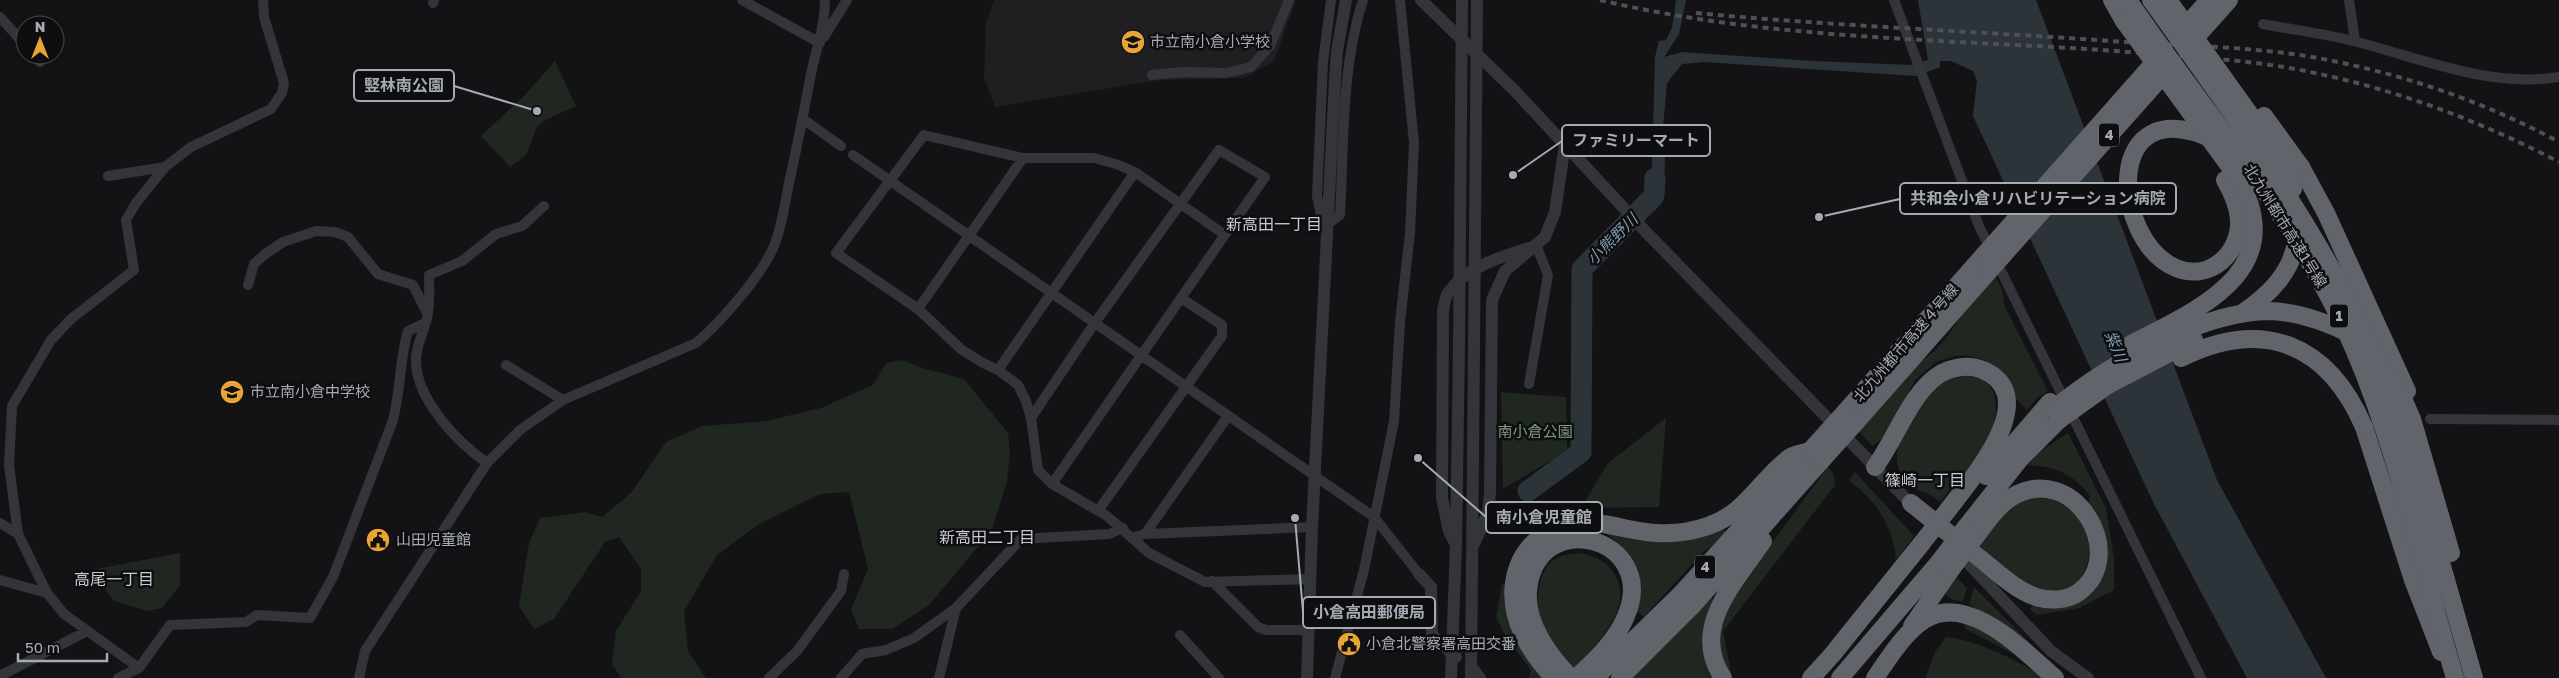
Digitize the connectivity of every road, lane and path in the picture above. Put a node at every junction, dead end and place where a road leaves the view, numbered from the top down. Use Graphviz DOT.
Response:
graph roads {
  1 [pos="263,0"];
  2 [pos="742,0"];
  3 [pos="825,0"];
  4 [pos="847,0"];
  5 [pos="1289,0"];
  6 [pos="1331,0"];
  7 [pos="1346,0"];
  8 [pos="1363,0"];
  9 [pos="1400,0"];
  10 [pos="1421,0"];
  11 [pos="1462,0"];
  12 [pos="1477,0"];
  13 [pos="1894,0"];
  14 [pos="2112,0"];
  15 [pos="2128,0"];
  16 [pos="2151,0"];
  17 [pos="2168,0"];
  18 [pos="2209,0"];
  19 [pos="2229,0"];
  20 [pos="2349,0"];
  21 [pos="0,17"];
  22 [pos="2124,21"];
  23 [pos="2263,24"];
  24 [pos="15,34"];
  25 [pos="2355,41"];
  26 [pos="820,43"];
  27 [pos="1152,75"];
  28 [pos="2559,77"];
  29 [pos="803,120"];
  30 [pos="1565,144"];
  31 [pos="841,146"];
  32 [pos="853,155"];
  33 [pos="1023,158"];
  34 [pos="165,167"];
  35 [pos="1135,172"];
  36 [pos="108,176"];
  37 [pos="888,181"];
  38 [pos="1179,203"];
  39 [pos="544,206"];
  40 [pos="2292,217"];
  41 [pos="1328,224"];
  42 [pos="1225,235"];
  43 [pos="968,236"];
  44 [pos="1536,246"];
  45 [pos="1987,263"];
  46 [pos="248,285"];
  47 [pos="1052,294"];
  48 [pos="1181,298"];
  49 [pos="918,309"];
  50 [pos="427,319"];
  51 [pos="1094,324"];
  52 [pos="1141,356"];
  53 [pos="506,365"];
  54 [pos="998,370"];
  55 [pos="1529,384"];
  56 [pos="1186,387"];
  57 [pos="563,400"];
  58 [pos="2056,414"];
  59 [pos="1228,416"];
  60 [pos="1031,418"];
  61 [pos="2430,419"];
  62 [pos="2559,420"];
  63 [pos="1816,456"];
  64 [pos="487,463"];
  65 [pos="1875,467"];
  66 [pos="1316,476"];
  67 [pos="1052,484"];
  68 [pos="1801,484"];
  69 [pos="1911,503"];
  70 [pos="1098,511"];
  71 [pos="1374,517"];
  72 [pos="0,522"];
  73 [pos="1961,522"];
  74 [pos="1312,527"];
  75 [pos="1123,528"];
  76 [pos="18,534"];
  77 [pos="1145,534"];
  78 [pos="1134,537"];
  79 [pos="1474,544"];
  80 [pos="1456,545"];
  81 [pos="1935,556"];
  82 [pos="844,574"];
  83 [pos="1419,574"];
  84 [pos="2436,575"];
  85 [pos="1311,579"];
  86 [pos="0,580"];
  87 [pos="1212,581"];
  88 [pos="47,593"];
  89 [pos="956,608"];
  90 [pos="1309,630"];
  91 [pos="87,631"];
  92 [pos="1180,635"];
  93 [pos="1902,642"];
  94 [pos="1452,656"];
  95 [pos="1836,657"];
  96 [pos="139,668"];
  97 [pos="1471,672"];
  98 [pos="0,676"];
  99 [pos="1581,677"];
  100 [pos="1875,677"];
  101 [pos="118,678"];
  102 [pos="359,678"];
  103 [pos="769,678"];
  104 [pos="841,678"];
  105 [pos="939,678"];
  106 [pos="1219,678"];
  107 [pos="1307,678"];
  108 [pos="1335,678"];
  109 [pos="1452,678"];
  110 [pos="1481,678"];
  111 [pos="1554,678"];
  112 [pos="1620,678"];
  113 [pos="1723,678"];
  114 [pos="1811,678"];
  115 [pos="1823,678"];
  116 [pos="1840,678"];
  117 [pos="1854,678"];
  118 [pos="2054,678"];
  119 [pos="2088,678"];
  120 [pos="2201,678"];
  121 [pos="2453,678"];
  122 [pos="2474,678"];
  123 [pos="2486,678"];
  1 -- 34 [label="street"];
  2 -- 26 [label="street"];
  3 -- 26 [label="street"];
  4 -- 26 [label="street"];
  5 -- 27 [label="street"];
  6 -- 41 [label="street"];
  7 -- 41 [label="street"];
  8 -- 41 [label="street"];
  9 -- 71 [label="street"];
  10 -- 30 [label="street"];
  11 -- 80 [label="street, bridge"];
  12 -- 79 [label="street, bridge"];
  13 -- 120 [label="street"];
  14 -- 22 [label="highway"];
  15 -- 121 [label="highway, 北九州都市高速1号線 / 1, bridge"];
  16 -- 122 [label="highway, 北九州都市高速1号線 / 1, bridge"];
  17 -- 58 [label="highway, bridge"];
  17 -- 84 [label="highway, bridge"];
  18 -- 45 [label="highway, 北九州都市高速４号線 / 4, bridge"];
  19 -- 45 [label="highway, 北九州都市高速４号線 / 4, bridge"];
  20 -- 25 [label="street"];
  21 -- 24 [label="street"];
  22 -- 40 [label="highway, bridge"];
  22 -- 58 [label="highway, bridge"];
  23 -- 25 [label="street"];
  25 -- 28 [label="street"];
  26 -- 29 [label="street"];
  29 -- 31 [label="street"];
  29 -- 57 [label="street"];
  30 -- 44 [label="street"];
  30 -- 65 [label="street"];
  32 -- 37 [label="street"];
  33 -- 35 [label="street"];
  33 -- 37 [label="street"];
  33 -- 43 [label="street"];
  34 -- 36 [label="street"];
  34 -- 76 [label="street"];
  35 -- 38 [label="street"];
  35 -- 47 [label="street"];
  37 -- 43 [label="street"];
  37 -- 49 [label="street"];
  38 -- 42 [label="street"];
  38 -- 42 [label="street"];
  38 -- 51 [label="street"];
  39 -- 50 [label="street"];
  41 -- 66 [label="street"];
  42 -- 48 [label="street"];
  43 -- 47 [label="street"];
  43 -- 49 [label="street"];
  44 -- 55 [label="street"];
  44 -- 79 [label="street"];
  44 -- 80 [label="street"];
  45 -- 63 [label="highway, 北九州都市高速４号線 / 4, bridge"];
  46 -- 50 [label="street"];
  47 -- 51 [label="street"];
  47 -- 54 [label="street"];
  48 -- 52 [label="street"];
  48 -- 56 [label="street"];
  49 -- 54 [label="street"];
  50 -- 64 [label="street"];
  50 -- 96 [label="street"];
  51 -- 52 [label="street"];
  51 -- 60 [label="street"];
  52 -- 56 [label="street"];
  52 -- 67 [label="street"];
  53 -- 57 [label="street"];
  54 -- 60 [label="street"];
  56 -- 59 [label="street"];
  56 -- 70 [label="street"];
  57 -- 64 [label="street"];
  58 -- 73 [label="highway"];
  58 -- 73 [label="highway"];
  58 -- 121 [label="highway, bridge"];
  58 -- 123 [label="highway, bridge"];
  59 -- 66 [label="street"];
  59 -- 77 [label="street"];
  60 -- 67 [label="street"];
  61 -- 62 [label="street"];
  63 -- 68 [label="highway, 北九州都市高速４号線 / 4"];
  63 -- 99 [label="highway, 北九州都市高速４号線 / 4"];
  63 -- 111 [label="highway"];
  64 -- 102 [label="street"];
  65 -- 69 [label="street"];
  65 -- 73 [label="highway"];
  66 -- 71 [label="street"];
  66 -- 74 [label="street"];
  67 -- 70 [label="street"];
  68 -- 112 [label="highway, 北九州都市高速４号線 / 4"];
  68 -- 113 [label="highway"];
  69 -- 73 [label="highway"];
  69 -- 119 [label="street"];
  70 -- 75 [label="street"];
  71 -- 83 [label="street"];
  71 -- 108 [label="street"];
  72 -- 76 [label="street"];
  73 -- 81 [label="highway, bridge"];
  73 -- 81 [label="highway"];
  74 -- 77 [label="street"];
  74 -- 85 [label="street"];
  75 -- 78 [label="street"];
  75 -- 89 [label="street"];
  76 -- 88 [label="street"];
  77 -- 78 [label="street"];
  78 -- 87 [label="street"];
  79 -- 97 [label="street"];
  80 -- 94 [label="street"];
  81 -- 93 [label="highway"];
  81 -- 95 [label="highway"];
  81 -- 95 [label="highway"];
  81 -- 116 [label="highway"];
  81 -- 117 [label="highway"];
  82 -- 103 [label="street"];
  83 -- 94 [label="street"];
  85 -- 87 [label="street"];
  85 -- 90 [label="street"];
  86 -- 88 [label="street"];
  87 -- 90 [label="street"];
  88 -- 91 [label="street"];
  89 -- 104 [label="street"];
  89 -- 105 [label="street"];
  90 -- 107 [label="street"];
  91 -- 96 [label="street"];
  91 -- 98 [label="street"];
  92 -- 106 [label="street"];
  93 -- 100 [label="highway"];
  93 -- 118 [label="highway"];
  94 -- 97 [label="street"];
  94 -- 109 [label="street"];
  95 -- 114 [label="highway"];
  95 -- 115 [label="highway"];
  96 -- 101 [label="street"];
  97 -- 110 [label="street"];
  99 -- 99 [label="highway"];
}
